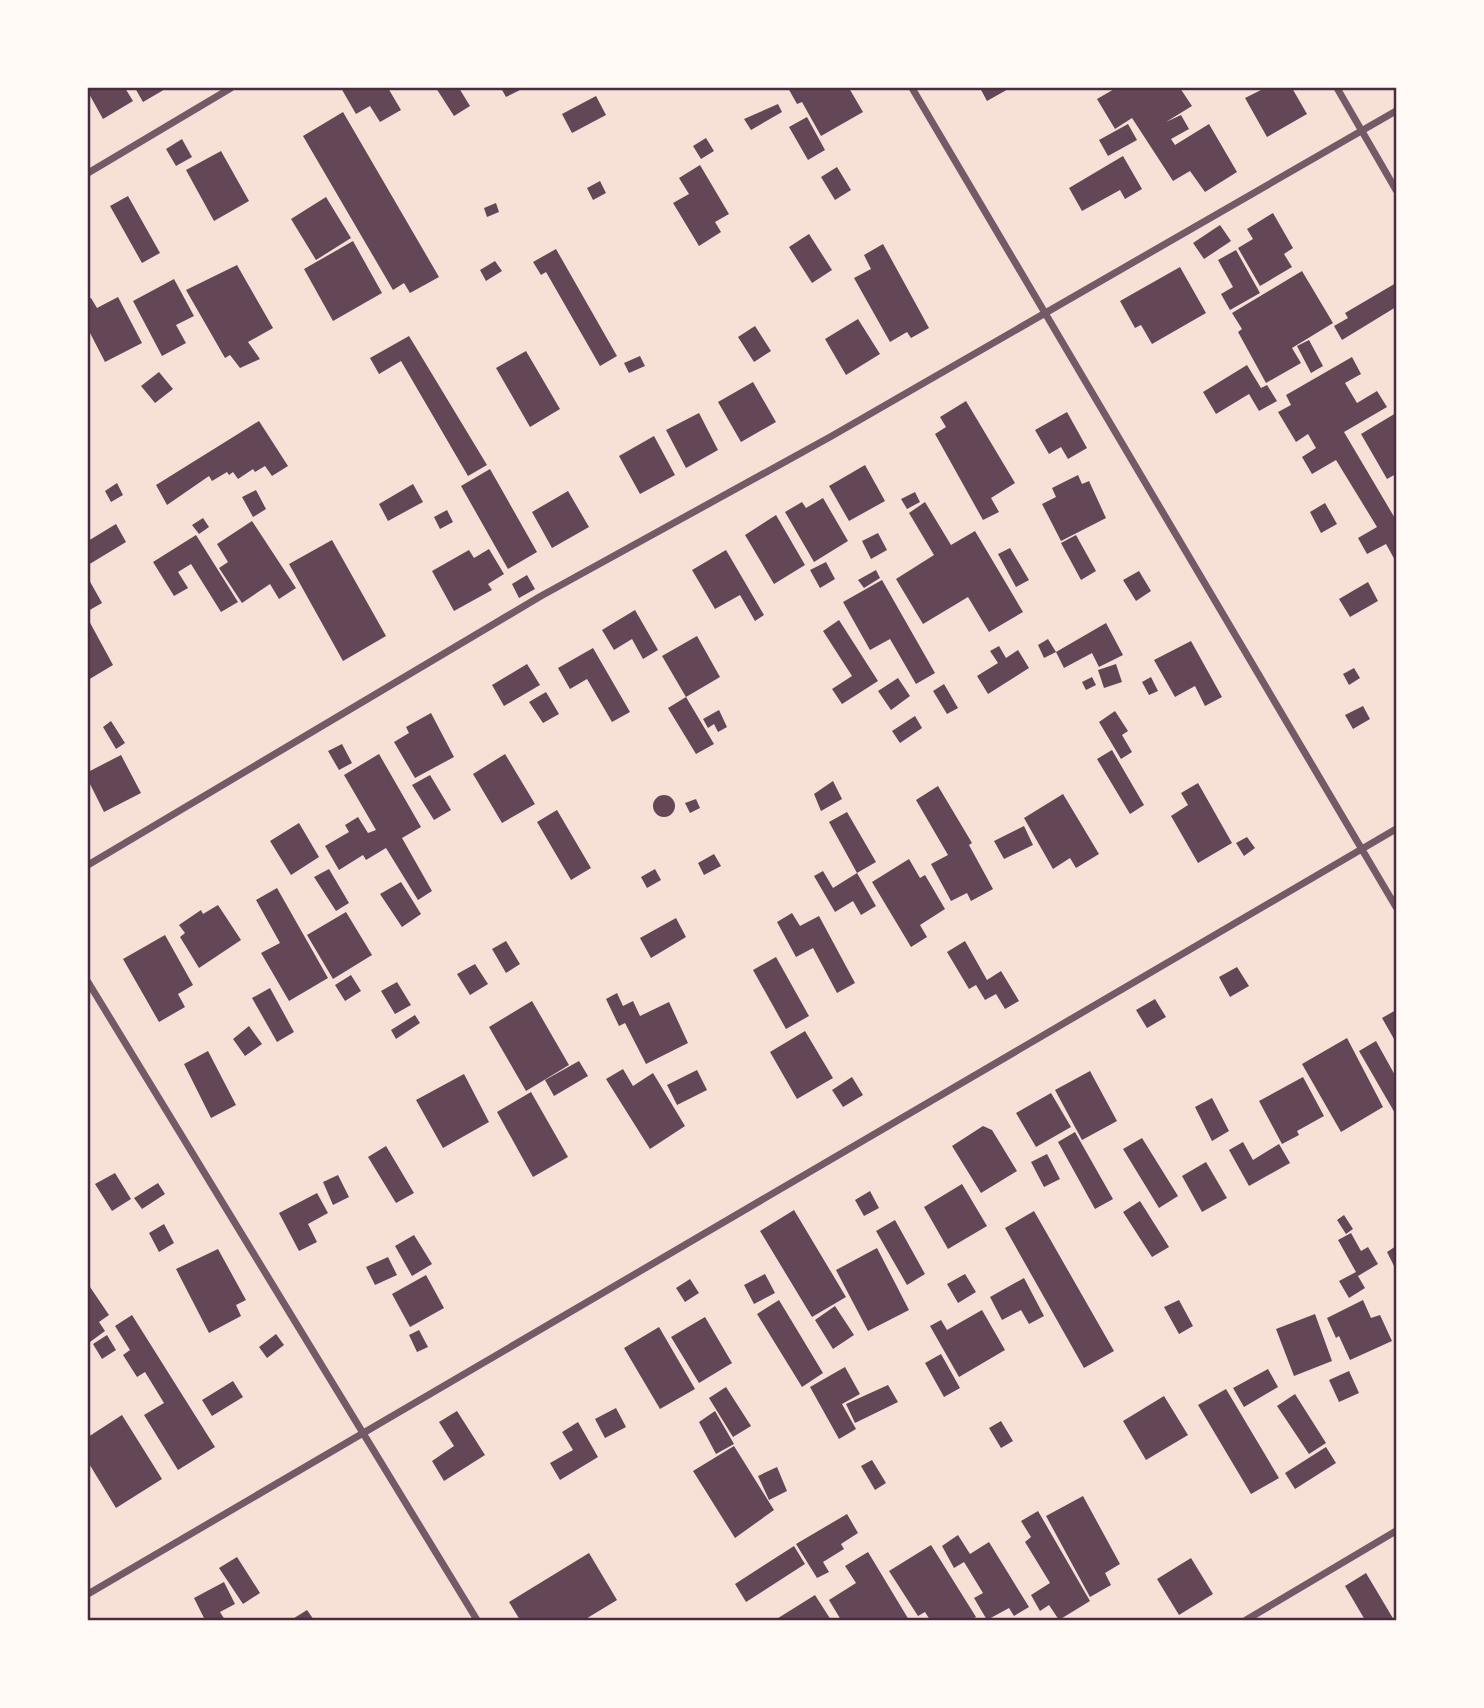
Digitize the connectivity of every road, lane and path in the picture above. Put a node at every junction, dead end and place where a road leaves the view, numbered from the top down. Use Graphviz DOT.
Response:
graph roads {
  1 [pos="230,88"];
  2 [pos="912,88"];
  3 [pos="1337,88"];
  4 [pos="1396,111"];
  5 [pos="1362,131"];
  6 [pos="88,173"];
  7 [pos="1396,190"];
  8 [pos="1044,313"];
  9 [pos="1396,829"];
  10 [pos="1362,849"];
  11 [pos="88,865"];
  12 [pos="1396,907"];
  13 [pos="88,982"];
  14 [pos="363,1433"];
  15 [pos="1396,1531"];
  16 [pos="88,1594"];
  17 [pos="477,1620"];
  18 [pos="1246,1620"];
  1 -- 6 [label="street"];
  2 -- 8 [label="street"];
  3 -- 5 [label="street"];
  4 -- 5 [label="street"];
  5 -- 7 [label="street"];
  5 -- 8 [label="street"];
  8 -- 10 [label="street"];
  8 -- 11 [label="street"];
  9 -- 10 [label="street"];
  10 -- 12 [label="street"];
  10 -- 14 [label="street"];
  13 -- 14 [label="street"];
  14 -- 16 [label="street"];
  14 -- 17 [label="street"];
  15 -- 18 [label="street"];
}
